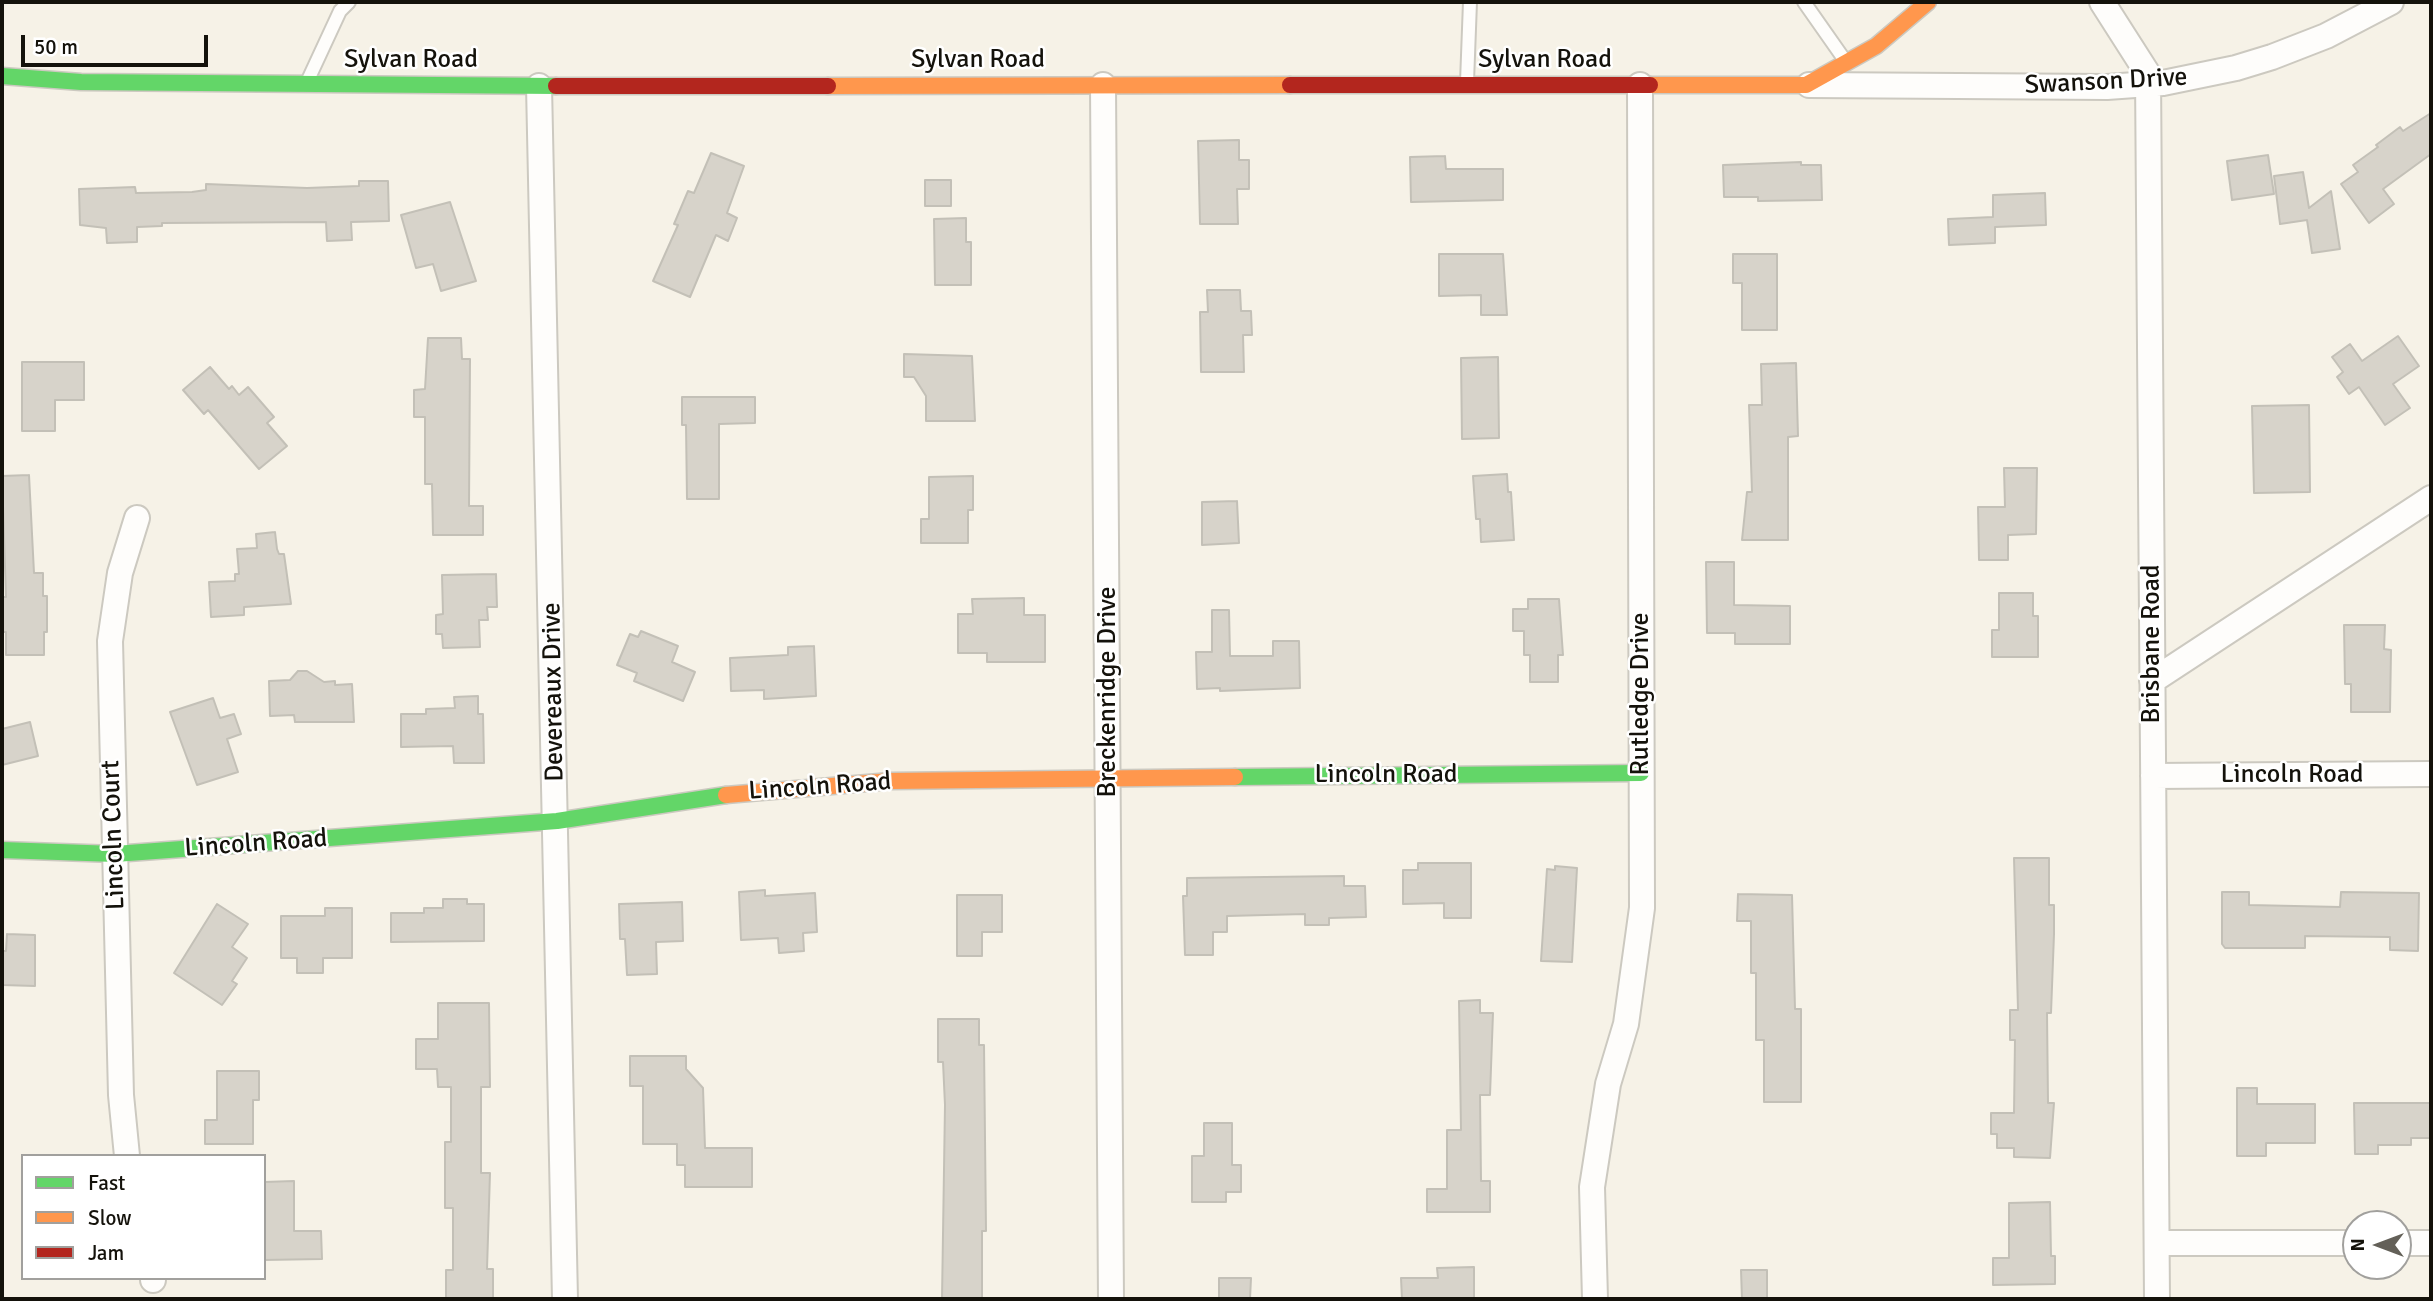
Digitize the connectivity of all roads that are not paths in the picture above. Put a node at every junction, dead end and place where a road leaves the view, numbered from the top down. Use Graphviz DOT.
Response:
graph roads {
  1 [pos="349,2"];
  2 [pos="1470,2"];
  3 [pos="1804,2"];
  4 [pos="1927,2"];
  5 [pos="2102,2"];
  6 [pos="2391,2"];
  7 [pos="1846,62"];
  8 [pos="2,76"];
  9 [pos="306,84"];
  10 [pos="2148,84"];
  11 [pos="1103,85"];
  12 [pos="1467,85"];
  13 [pos="1640,85"];
  14 [pos="1807,85"];
  15 [pos="539,86"];
  16 [pos="2431,498"];
  17 [pos="138,519"];
  18 [pos="2152,681"];
  19 [pos="1641,773"];
  20 [pos="2431,774"];
  21 [pos="2153,776"];
  22 [pos="1108,777"];
  23 [pos="557,821"];
  24 [pos="2,850"];
  25 [pos="116,854"];
  26 [pos="127,1154"];
  27 [pos="2157,1243"];
  28 [pos="2342,1243"];
  29 [pos="2412,1243"];
  30 [pos="2431,1243"];
  31 [pos="565,1299"];
  32 [pos="1111,1299"];
  33 [pos="1595,1299"];
  34 [pos="2157,1299"];
  1 -- 9 [label="lane"];
  2 -- 12 [label="lane"];
  3 -- 7 [label="lane"];
  4 -- 7 [label="street"];
  5 -- 10 [label="street, Brisbane Road"];
  6 -- 10 [label="street, Swanson Drive"];
  7 -- 14 [label="street"];
  8 -- 9 [label="street, Sylvan Road"];
  9 -- 15 [label="street, Sylvan Road"];
  10 -- 14 [label="street, Swanson Drive"];
  10 -- 18 [label="street, Brisbane Road"];
  11 -- 12 [label="street, Sylvan Road"];
  11 -- 15 [label="street, Sylvan Road"];
  11 -- 22 [label="street, Breckenridge Drive"];
  12 -- 13 [label="street, Sylvan Road"];
  13 -- 14 [label="street, Sylvan Road"];
  13 -- 19 [label="street, Rutledge Drive"];
  15 -- 23 [label="street, Devereaux Drive"];
  16 -- 18 [label="street"];
  17 -- 25 [label="street, Lincoln Court"];
  18 -- 21 [label="street, Brisbane Road"];
  19 -- 22 [label="street, Lincoln Road"];
  19 -- 33 [label="street, Rutledge Drive"];
  20 -- 21 [label="street, Lincoln Road"];
  21 -- 27 [label="street, Brisbane Road"];
  22 -- 23 [label="street, Lincoln Road"];
  22 -- 32 [label="street, Breckenridge Drive"];
  23 -- 25 [label="street, Lincoln Road"];
  23 -- 31 [label="street, Devereaux Drive"];
  24 -- 25 [label="street, Lincoln Road"];
  25 -- 26 [label="street, Lincoln Court"];
  27 -- 28 [label="street"];
  27 -- 34 [label="street, Brisbane Road"];
  29 -- 30 [label="street"];
}
